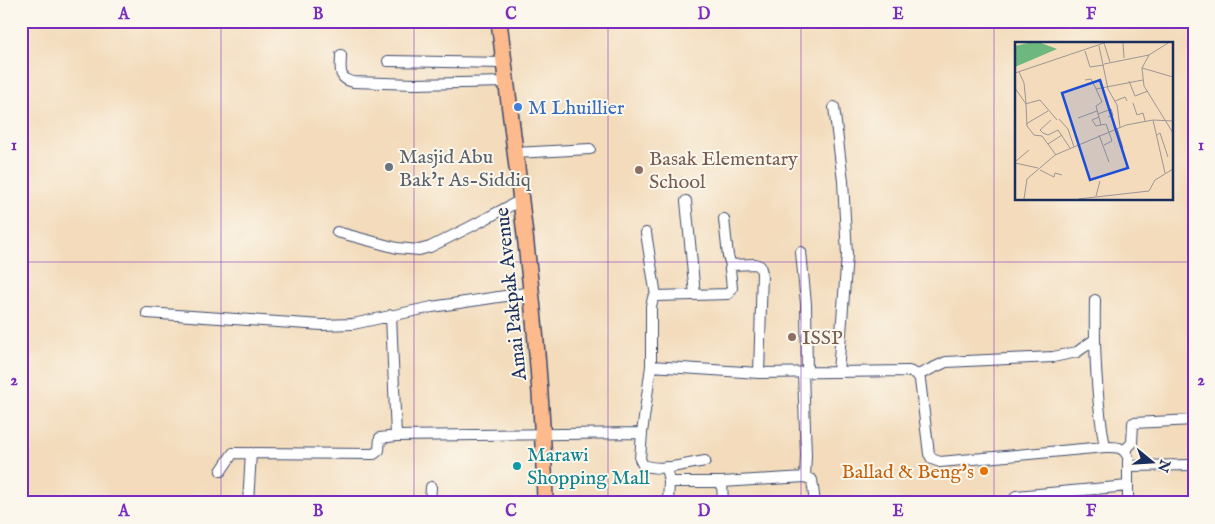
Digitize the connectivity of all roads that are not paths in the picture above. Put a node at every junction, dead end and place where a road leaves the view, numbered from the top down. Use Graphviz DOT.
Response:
graph roads {
  1 [pos="499,21"];
  2 [pos="341,55"];
  3 [pos="388,61"];
  4 [pos="504,63"];
  5 [pos="506,82"];
  6 [pos="834,107"];
  7 [pos="590,149"];
  8 [pos="515,153"];
  9 [pos="521,200"];
  10 [pos="686,201"];
  11 [pos="724,219"];
  12 [pos="337,232"];
  13 [pos="646,233"];
  14 [pos="801,252"];
  15 [pos="732,265"];
  16 [pos="532,292"];
  17 [pos="695,295"];
  18 [pos="656,296"];
  19 [pos="1095,300"];
  20 [pos="147,313"];
  21 [pos="391,315"];
  22 [pos="1094,340"];
  23 [pos="651,366"];
  24 [pos="838,372"];
  25 [pos="759,373"];
  26 [pos="805,373"];
  27 [pos="918,376"];
  28 [pos="1194,420"];
  29 [pos="544,433"];
  30 [pos="642,433"];
  31 [pos="396,436"];
  32 [pos="1105,447"];
  33 [pos="1125,450"];
  34 [pos="251,453"];
  35 [pos="705,461"];
  36 [pos="1194,465"];
  37 [pos="1128,466"];
  38 [pos="666,467"];
  39 [pos="221,471"];
  40 [pos="805,477"];
  41 [pos="669,482"];
  42 [pos="722,482"];
  43 [pos="1128,486"];
  44 [pos="431,487"];
  45 [pos="1016,496"];
  46 [pos="248,503"];
  47 [pos="430,503"];
  48 [pos="545,503"];
  49 [pos="668,503"];
  50 [pos="723,503"];
  51 [pos="815,503"];
  52 [pos="1128,503"];
  1 -- 4 [label="highway, Amai Pakpak Avenue"];
  2 -- 5 [label="street"];
  3 -- 4 [label="street"];
  4 -- 5 [label="highway, Amai Pakpak Avenue"];
  5 -- 8 [label="highway, Amai Pakpak Avenue"];
  6 -- 24 [label="street"];
  7 -- 8 [label="street"];
  8 -- 9 [label="highway, Amai Pakpak Avenue"];
  9 -- 12 [label="street"];
  9 -- 16 [label="highway, Amai Pakpak Avenue"];
  10 -- 17 [label="street"];
  11 -- 15 [label="street"];
  13 -- 18 [label="street"];
  14 -- 26 [label="street"];
  15 -- 17 [label="street"];
  15 -- 25 [label="street"];
  16 -- 21 [label="street"];
  16 -- 29 [label="highway, Amai Pakpak Avenue"];
  17 -- 18 [label="street"];
  18 -- 23 [label="street"];
  19 -- 22 [label="street"];
  20 -- 21 [label="street"];
  21 -- 31 [label="street"];
  22 -- 27 [label="street"];
  22 -- 32 [label="street"];
  23 -- 25 [label="street"];
  23 -- 30 [label="street"];
  24 -- 26 [label="street"];
  24 -- 27 [label="street"];
  25 -- 26 [label="street"];
  26 -- 40 [label="street"];
  27 -- 32 [label="street"];
  28 -- 33 [label="street"];
  29 -- 30 [label="street"];
  29 -- 31 [label="street"];
  29 -- 48 [label="highway, Amai Pakpak Avenue"];
  30 -- 38 [label="street"];
  31 -- 34 [label="street"];
  32 -- 33 [label="street"];
  33 -- 37 [label="street"];
  34 -- 39 [label="street"];
  34 -- 46 [label="street"];
  35 -- 38 [label="street"];
  36 -- 37 [label="street"];
  37 -- 43 [label="street"];
  38 -- 41 [label="street"];
  40 -- 42 [label="street"];
  40 -- 51 [label="street"];
  41 -- 42 [label="street"];
  41 -- 49 [label="street"];
  42 -- 50 [label="street"];
  43 -- 45 [label="street"];
  43 -- 52 [label="street"];
  44 -- 47 [label="street"];
}
